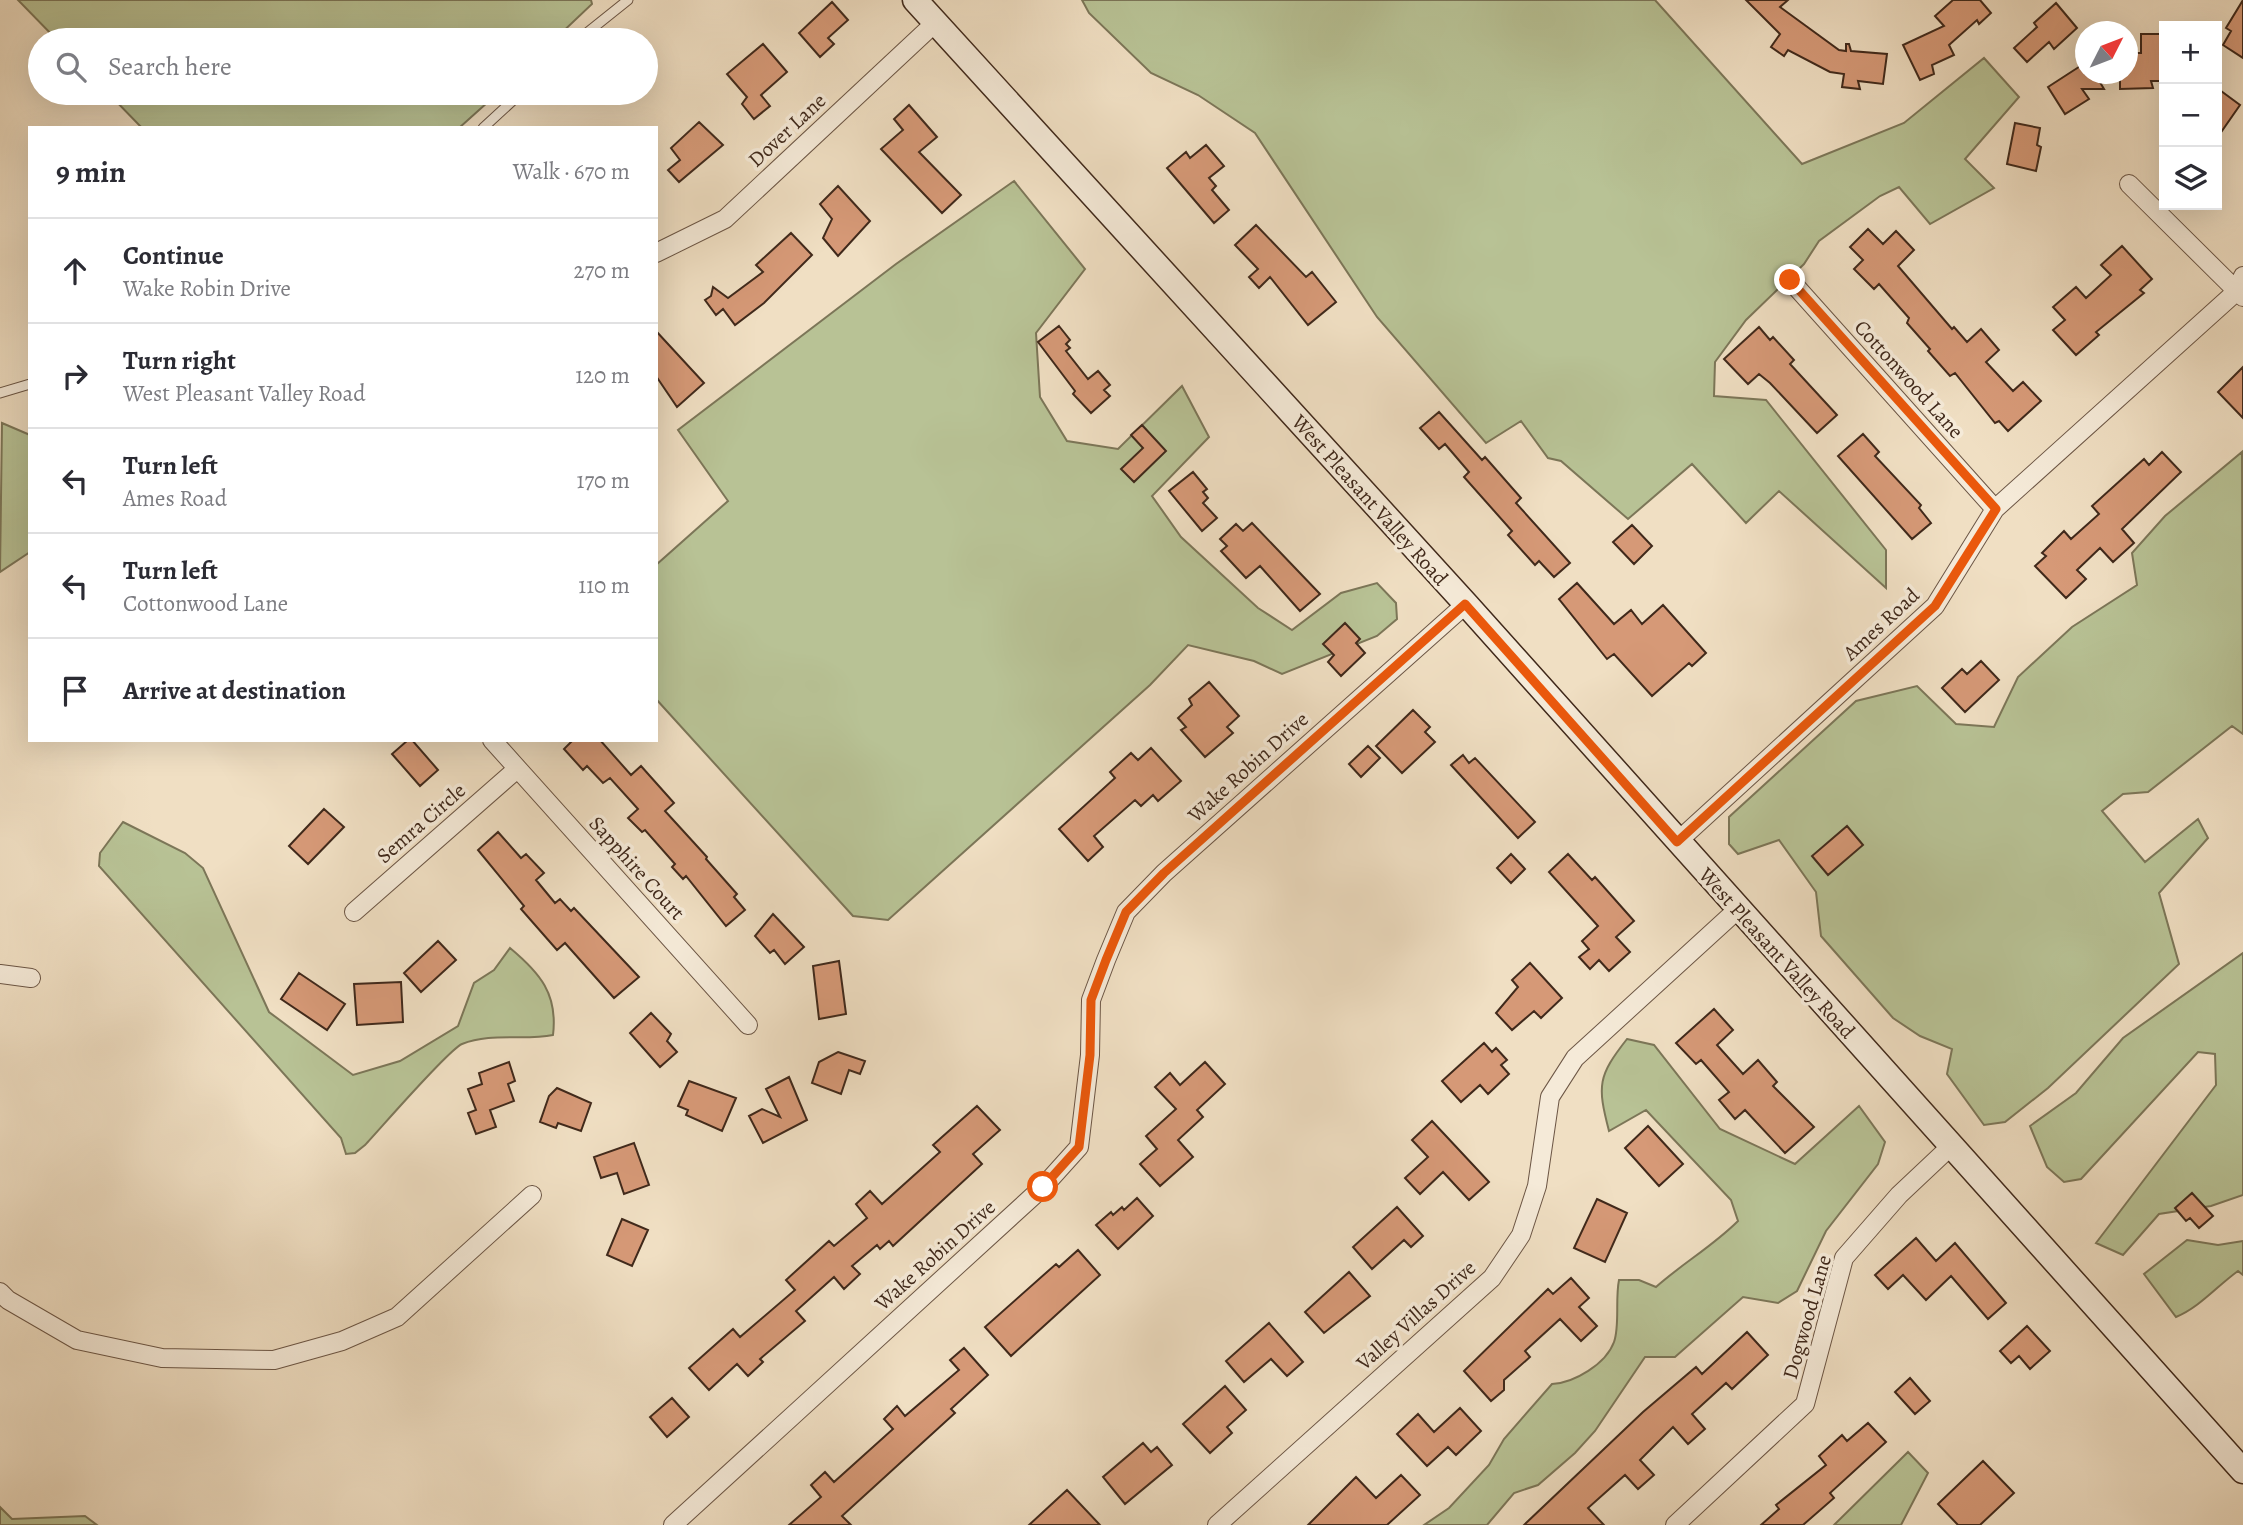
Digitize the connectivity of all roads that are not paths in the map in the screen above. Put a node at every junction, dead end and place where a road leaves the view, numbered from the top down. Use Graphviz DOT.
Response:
graph roads {
  1 [pos="628,0"];
  2 [pos="915,0"];
  3 [pos="936,22"];
  4 [pos="593,28"];
  5 [pos="508,105"];
  6 [pos="485,126"];
  7 [pos="2129,184"];
  8 [pos="658,252"];
  9 [pos="1790,280"];
  10 [pos="2241,288"];
  11 [pos="28,385"];
  12 [pos="0,393"];
  13 [pos="1996,509"];
  14 [pos="1465,604"];
  15 [pos="494,742"];
  16 [pos="517,769"];
  17 [pos="1677,842"];
  18 [pos="1737,910"];
  19 [pos="354,912"];
  20 [pos="0,974"];
  21 [pos="31,978"];
  22 [pos="748,1025"];
  23 [pos="1950,1147"];
  24 [pos="532,1195"];
  25 [pos="0,1292"];
  26 [pos="2243,1471"];
  27 [pos="673,1525"];
  28 [pos="1217,1525"];
  29 [pos="1675,1525"];
  1 -- 4 [label="lane"];
  2 -- 3 [label="main road, West Pleasant Valley Road"];
  3 -- 8 [label="street, Dover Lane"];
  3 -- 14 [label="main road, West Pleasant Valley Road"];
  5 -- 6 [label="lane"];
  7 -- 10 [label="street"];
  9 -- 13 [label="street, Cottonwood Lane"];
  10 -- 13 [label="street, Ames Road"];
  11 -- 12 [label="lane"];
  13 -- 17 [label="street, Ames Road"];
  14 -- 17 [label="main road, West Pleasant Valley Road"];
  14 -- 27 [label="street, Wake Robin Drive"];
  15 -- 16 [label="street, Sapphire Court"];
  16 -- 19 [label="street, Semra Circle"];
  16 -- 22 [label="street, Sapphire Court"];
  17 -- 18 [label="main road, West Pleasant Valley Road"];
  18 -- 23 [label="main road, West Pleasant Valley Road"];
  18 -- 28 [label="street, Valley Villas Drive"];
  20 -- 21 [label="street"];
  23 -- 26 [label="main road, West Pleasant Valley Road"];
  23 -- 29 [label="street, Dogwood Lane"];
  24 -- 25 [label="street"];
}
